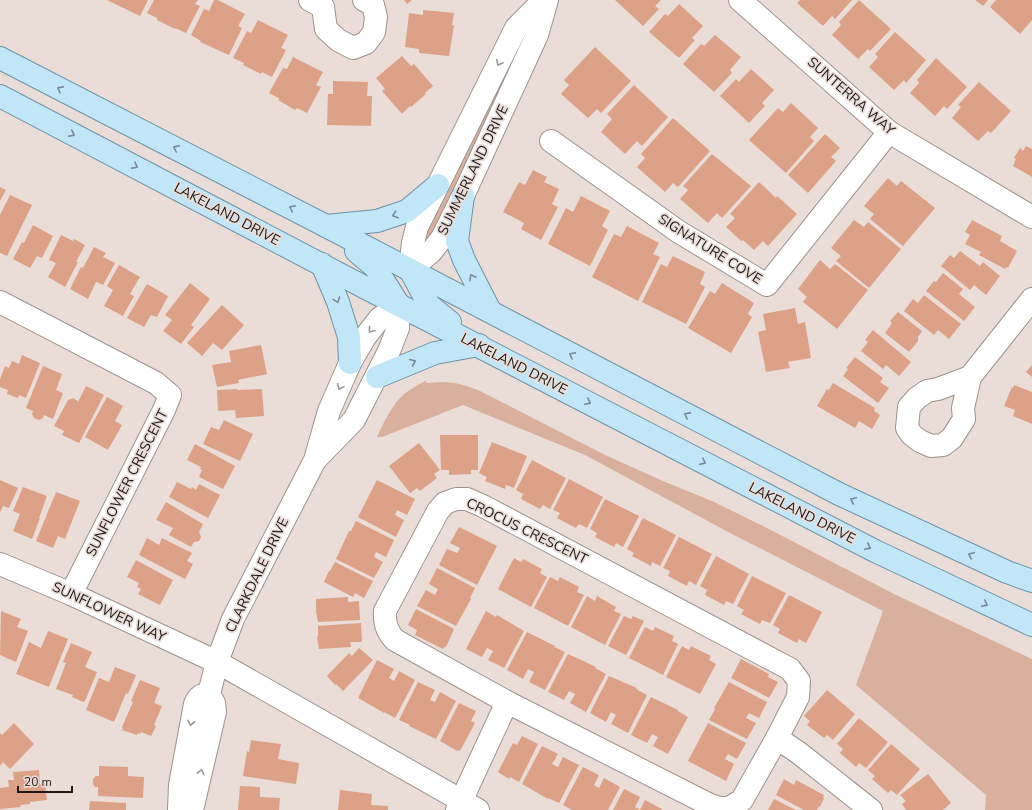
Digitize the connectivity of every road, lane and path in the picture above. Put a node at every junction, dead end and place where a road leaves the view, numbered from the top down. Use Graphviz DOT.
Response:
graph roads {
  1 [pos="364,0"];
  2 [pos="546,0"];
  3 [pos="740,0"];
  4 [pos="314,1"];
  5 [pos="0,58"];
  6 [pos="0,96"];
  7 [pos="888,132"];
  8 [pos="551,141"];
  9 [pos="438,185"];
  10 [pos="463,196"];
  11 [pos="1032,217"];
  12 [pos="326,226"];
  13 [pos="322,264"];
  14 [pos="375,267"];
  15 [pos="410,270"];
  16 [pos="1032,298"];
  17 [pos="0,302"];
  18 [pos="399,304"];
  19 [pos="429,306"];
  20 [pos="490,312"];
  21 [pos="478,345"];
  22 [pos="350,364"];
  23 [pos="377,377"];
  24 [pos="970,378"];
  25 [pos="314,460"];
  26 [pos="0,564"];
  27 [pos="1032,582"];
  28 [pos="71,594"];
  29 [pos="1032,625"];
  30 [pos="217,662"];
  31 [pos="209,694"];
  32 [pos="508,702"];
  33 [pos="777,738"];
  34 [pos="465,807"];
  35 [pos="179,810"];
  36 [pos="192,810"];
  37 [pos="871,810"];
  1 -- 4 [label="street"];
  2 -- 9 [label="street, SUMMERLAND DRIVE, one-way"];
  2 -- 10 [label="street, SUMMERLAND DRIVE"];
  3 -- 7 [label="street, SUNTERRA WAY"];
  12 -- 5 [label="main road, one-way"];
  6 -- 13 [label="main road, LAKELAND DRIVE, one-way"];
  7 -- 8 [label="street, SIGNATURE COVE"];
  7 -- 11 [label="street, SUNTERRA WAY"];
  9 -- 12 [label="main road, one-way"];
  9 -- 15 [label="street, SUMMERLAND DRIVE"];
  10 -- 15 [label="street, SUMMERLAND DRIVE"];
  20 -- 10 [label="main road, one-way"];
  12 -- 14 [label="main road"];
  12 -- 15 [label="main road"];
  13 -- 14 [label="main road"];
  13 -- 18 [label="main road, LAKELAND DRIVE"];
  13 -- 22 [label="main road, one-way"];
  14 -- 15 [label="main road"];
  14 -- 18 [label="main road"];
  15 -- 19 [label="main road"];
  15 -- 20 [label="main road"];
  16 -- 24 [label="street"];
  17 -- 28 [label="street, SUNFLOWER CRESCENT"];
  18 -- 19 [label="main road"];
  18 -- 21 [label="main road, LAKELAND DRIVE"];
  18 -- 22 [label="street, CLARKDALE DRIVE, one-way"];
  18 -- 23 [label="street, CLARKDALE DRIVE"];
  19 -- 20 [label="main road"];
  19 -- 21 [label="main road"];
  27 -- 20 [label="main road, one-way"];
  23 -- 21 [label="main road, one-way"];
  21 -- 29 [label="main road, LAKELAND DRIVE, one-way"];
  22 -- 25 [label="street, CLARKDALE DRIVE, one-way"];
  23 -- 25 [label="street, CLARKDALE DRIVE"];
  25 -- 30 [label="street, CLARKDALE DRIVE"];
  26 -- 28 [label="street, SUNFLOWER WAY"];
  28 -- 30 [label="street, SUNFLOWER WAY"];
  30 -- 31 [label="street, CLARKDALE DRIVE"];
  30 -- 34 [label="street"];
  31 -- 35 [label="street, one-way"];
  36 -- 31 [label="street, one-way"];
  32 -- 33 [label="street, CROCUS CRESCENT"];
  32 -- 33 [label="street, CROCUS CRESCENT"];
  32 -- 34 [label="street"];
  33 -- 37 [label="street"];
}
